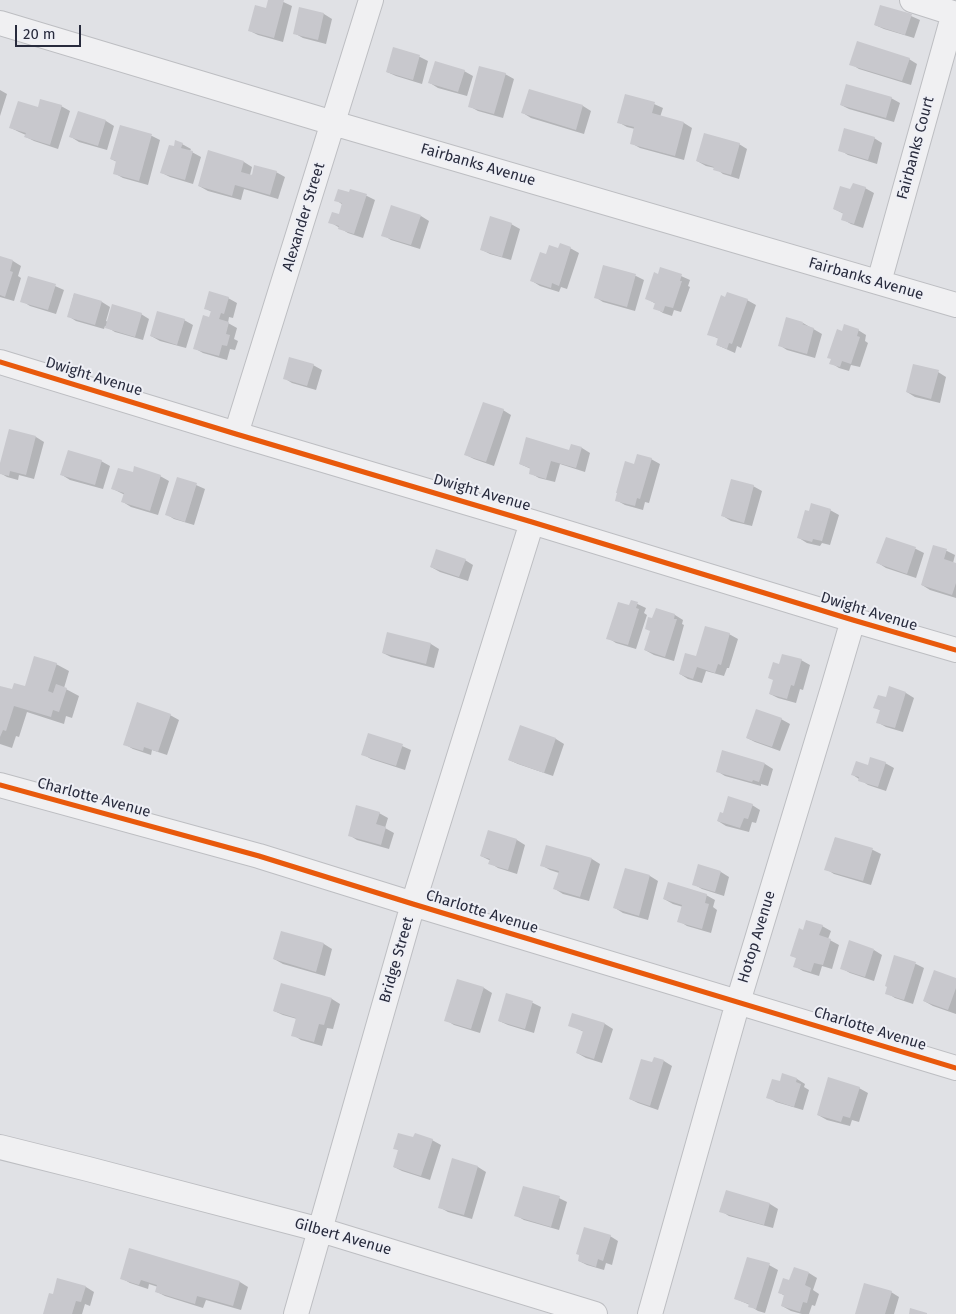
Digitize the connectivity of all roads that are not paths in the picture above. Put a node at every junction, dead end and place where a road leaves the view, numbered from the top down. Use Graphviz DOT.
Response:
graph roads {
  1 [pos="371,0"];
  2 [pos="912,0"];
  3 [pos="955,14"];
  4 [pos="0,23"];
  5 [pos="333,123"];
  6 [pos="879,282"];
  7 [pos="956,305"];
  8 [pos="0,362"];
  9 [pos="236,434"];
  10 [pos="532,522"];
  11 [pos="853,620"];
  12 [pos="956,650"];
  13 [pos="0,785"];
  14 [pos="413,904"];
  15 [pos="738,1002"];
  16 [pos="956,1068"];
  17 [pos="0,1147"];
  18 [pos="321,1230"];
  19 [pos="296,1314"];
  20 [pos="595,1314"];
  21 [pos="650,1314"];
  1 -- 5 [label="street, Alexander Street"];
  2 -- 3 [label="street"];
  3 -- 6 [label="street, Fairbanks Court"];
  4 -- 5 [label="street, Fairbanks Avenue"];
  5 -- 6 [label="street, Fairbanks Avenue"];
  5 -- 9 [label="street, Alexander Street"];
  6 -- 7 [label="street, Fairbanks Avenue"];
  8 -- 9 [label="street, Dwight Avenue"];
  9 -- 10 [label="street, Dwight Avenue"];
  10 -- 11 [label="street, Dwight Avenue"];
  10 -- 14 [label="street, Bridge Street"];
  11 -- 12 [label="street, Dwight Avenue"];
  11 -- 15 [label="street, Hotop Avenue"];
  13 -- 14 [label="street, Charlotte Avenue"];
  14 -- 15 [label="street, Charlotte Avenue"];
  14 -- 18 [label="street, Bridge Street"];
  15 -- 16 [label="street, Charlotte Avenue"];
  15 -- 21 [label="street, Hotop Avenue"];
  17 -- 18 [label="street, Gilbert Avenue"];
  18 -- 19 [label="street, Bridge Street"];
  18 -- 20 [label="street, Gilbert Avenue"];
}
